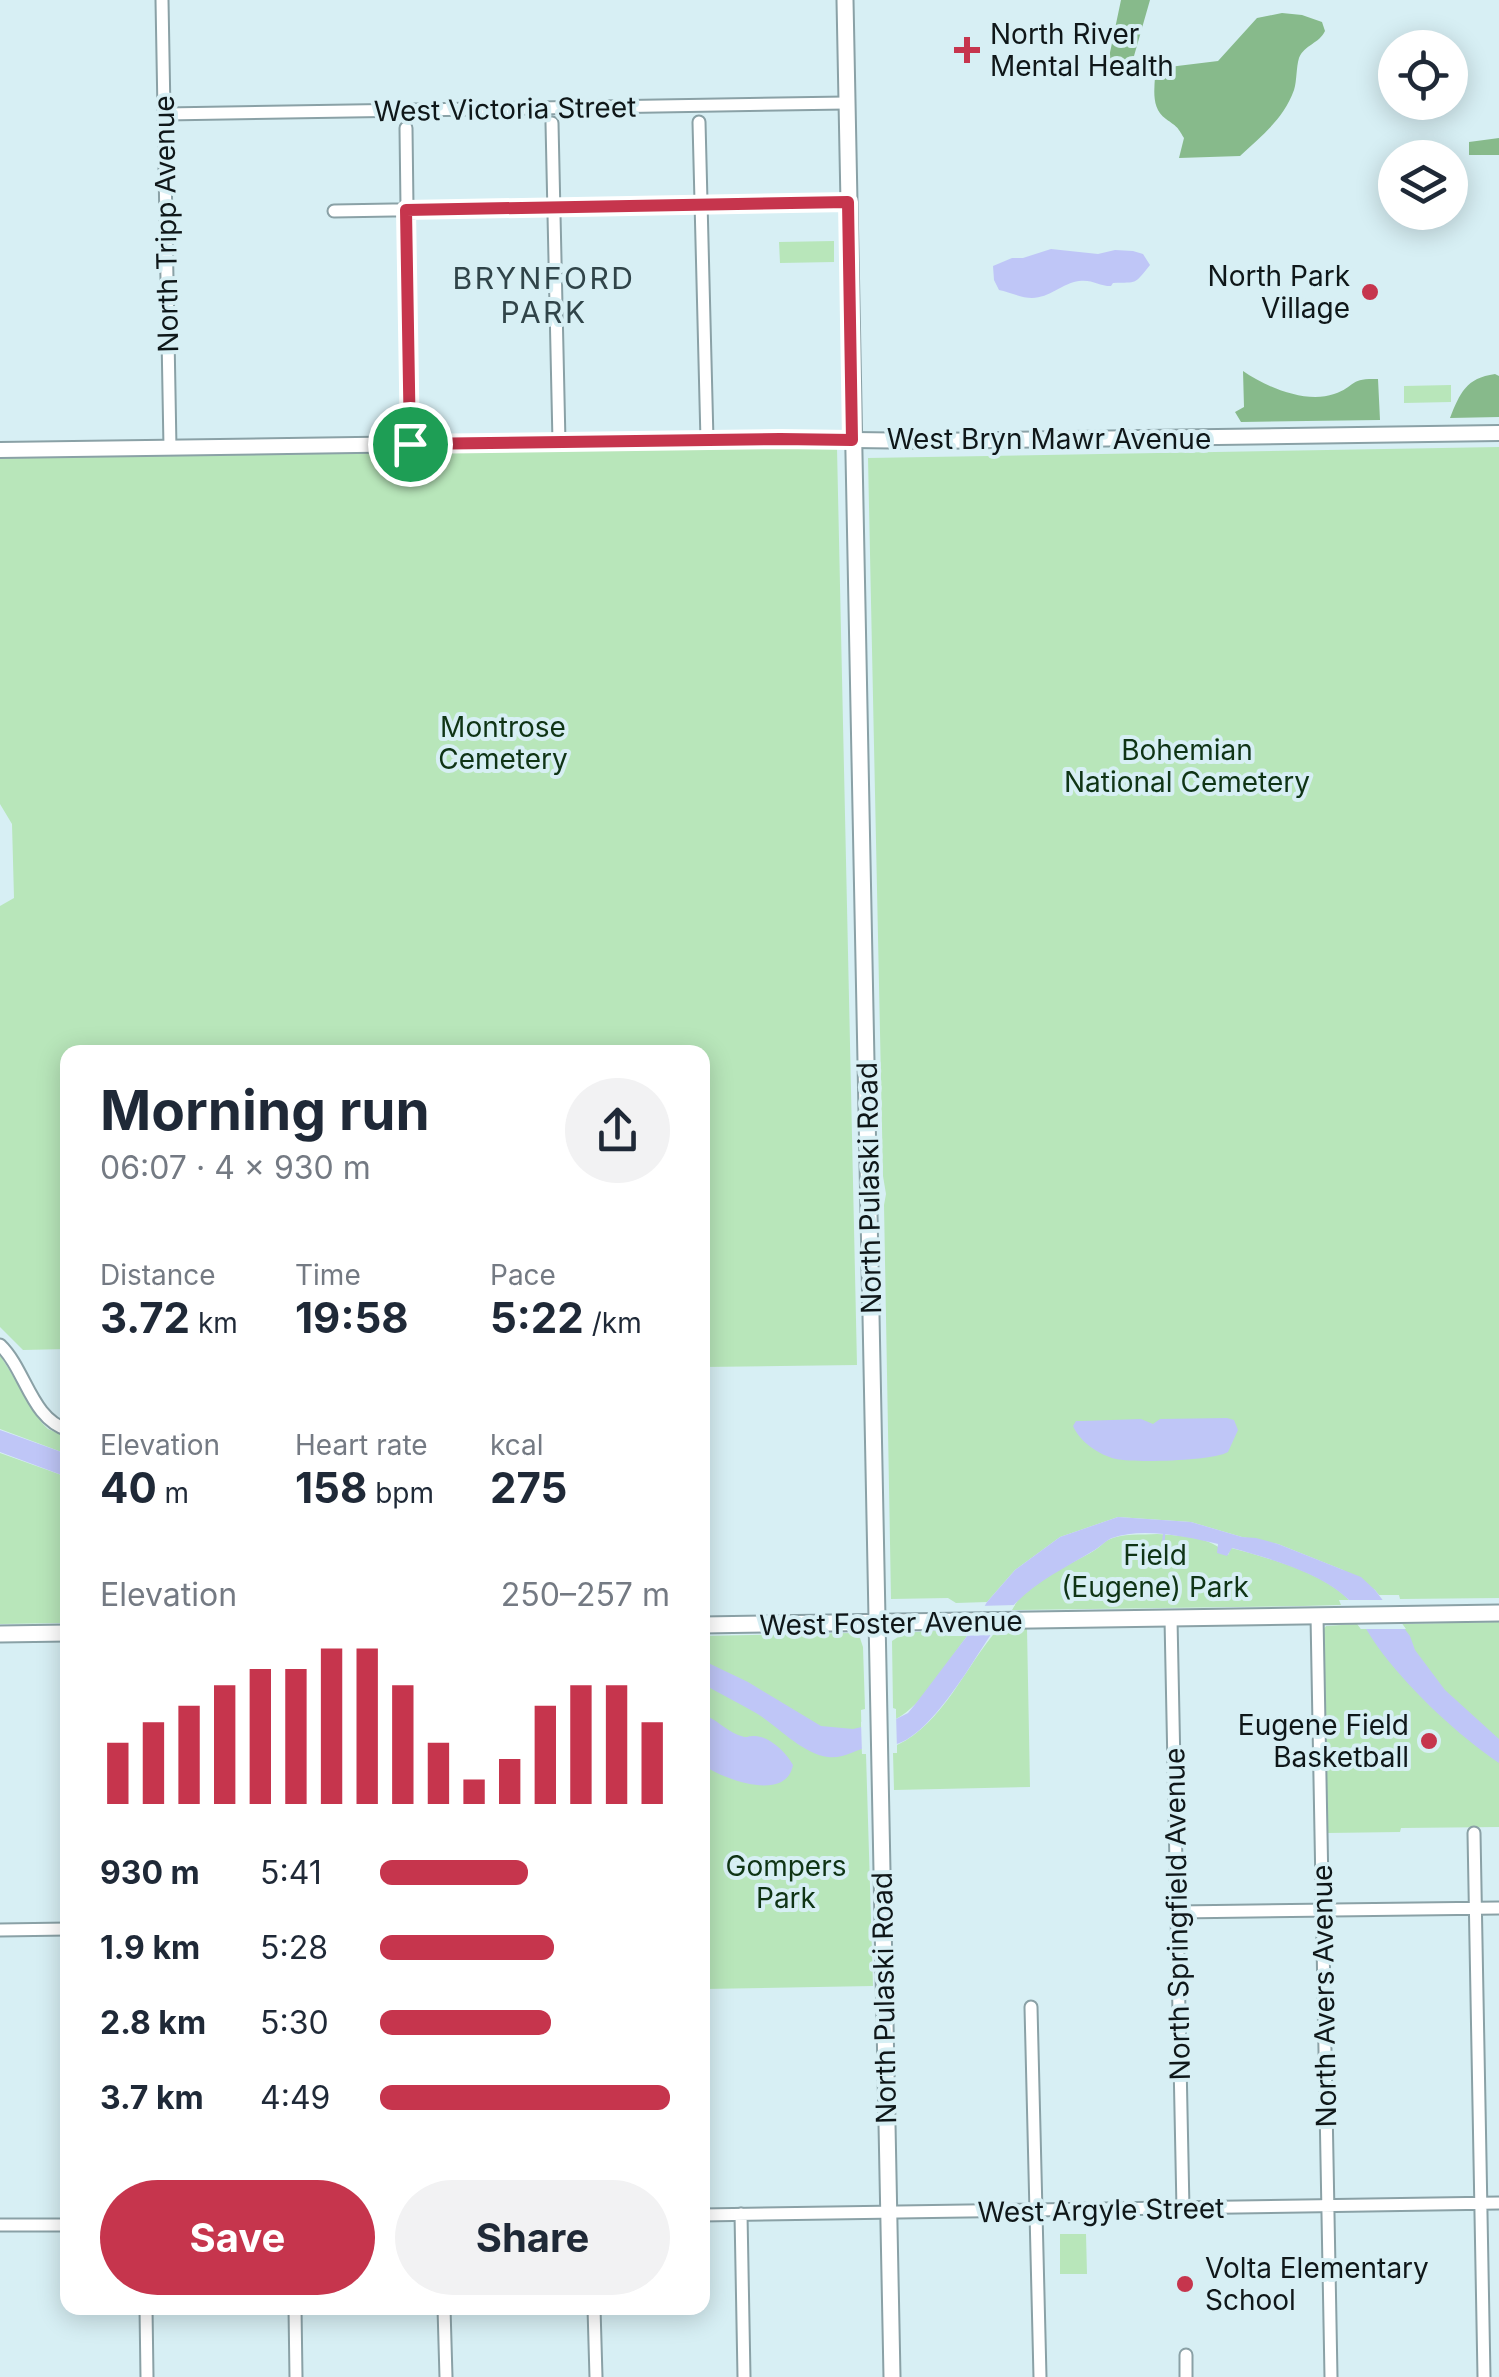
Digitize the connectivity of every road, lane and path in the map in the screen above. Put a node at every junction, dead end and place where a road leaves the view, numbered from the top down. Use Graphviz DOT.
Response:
graph roads {
  1 [pos="162,0"];
  2 [pos="845,0"];
  3 [pos="846,103"];
  4 [pos="164,114"];
  5 [pos="699,122"];
  6 [pos="552,123"];
  7 [pos="406,128"];
  8 [pos="848,202"];
  9 [pos="701,204"];
  10 [pos="554,207"];
  11 [pos="406,210"];
  12 [pos="334,211"];
  13 [pos="1499,433"];
  14 [pos="706,440"];
  15 [pos="852,440"];
  16 [pos="559,442"];
  17 [pos="410,444"];
  18 [pos="170,448"];
  19 [pos="0,450"];
  20 [pos="0,1345"];
  21 [pos="60,1426"];
  22 [pos="1499,1614"];
  23 [pos="1317,1616"];
  24 [pos="1171,1619"];
  25 [pos="877,1623"];
  26 [pos="710,1625"];
  27 [pos="60,1633"];
  28 [pos="0,1634"];
  29 [pos="1474,1833"];
  30 [pos="1475,1908"];
  31 [pos="1499,1908"];
  32 [pos="1322,1910"];
  33 [pos="1177,1912"];
  34 [pos="60,1929"];
  35 [pos="0,1930"];
  36 [pos="1031,2007"];
  37 [pos="1499,2203"];
  38 [pos="1480,2204"];
  39 [pos="1328,2206"];
  40 [pos="1183,2209"];
  41 [pos="1036,2210"];
  42 [pos="888,2213"];
  43 [pos="741,2214"];
  44 [pos="710,2215"];
  45 [pos="0,2225"];
  46 [pos="60,2225"];
  47 [pos="146,2315"];
  48 [pos="295,2315"];
  49 [pos="444,2315"];
  50 [pos="594,2315"];
  51 [pos="1186,2355"];
  52 [pos="147,2377"];
  53 [pos="296,2377"];
  54 [pos="446,2377"];
  55 [pos="596,2377"];
  56 [pos="744,2377"];
  57 [pos="892,2377"];
  58 [pos="1040,2377"];
  59 [pos="1186,2377"];
  60 [pos="1332,2377"];
  61 [pos="1484,2377"];
  1 -- 4 [label="street, North Tripp Avenue"];
  2 -- 3 [label="main road, North Pulaski Road"];
  3 -- 4 [label="street, West Victoria Street"];
  3 -- 8 [label="main road, North Pulaski Road"];
  4 -- 18 [label="street, North Tripp Avenue"];
  5 -- 9 [label="street"];
  6 -- 10 [label="street"];
  7 -- 11 [label="street"];
  8 -- 9 [label="street"];
  8 -- 15 [label="main road, North Pulaski Road"];
  9 -- 10 [label="street"];
  9 -- 14 [label="street"];
  10 -- 11 [label="street"];
  10 -- 16 [label="street"];
  11 -- 12 [label="street"];
  11 -- 17 [label="street"];
  13 -- 15 [label="street, West Bryn Mawr Avenue"];
  14 -- 15 [label="street, West Bryn Mawr Avenue"];
  14 -- 16 [label="street, West Bryn Mawr Avenue"];
  15 -- 25 [label="main road, North Pulaski Road"];
  16 -- 17 [label="street, West Bryn Mawr Avenue"];
  17 -- 18 [label="street, West Bryn Mawr Avenue"];
  18 -- 19 [label="street, West Bryn Mawr Avenue"];
  20 -- 21 [label="street"];
  22 -- 23 [label="main road, West Foster Avenue"];
  23 -- 24 [label="main road, West Foster Avenue"];
  23 -- 32 [label="street, North Avers Avenue"];
  24 -- 25 [label="main road, West Foster Avenue"];
  24 -- 33 [label="street, North Springfield Avenue"];
  25 -- 26 [label="main road, West Foster Avenue"];
  25 -- 42 [label="main road, North Pulaski Road"];
  27 -- 28 [label="main road"];
  29 -- 30 [label="street"];
  30 -- 31 [label="street"];
  30 -- 32 [label="street"];
  30 -- 38 [label="street"];
  32 -- 33 [label="street"];
  32 -- 39 [label="street, North Avers Avenue"];
  33 -- 40 [label="street, North Springfield Avenue"];
  34 -- 35 [label="street"];
  36 -- 41 [label="street"];
  37 -- 38 [label="street, West Argyle Street"];
  38 -- 39 [label="street, West Argyle Street"];
  38 -- 61 [label="street"];
  39 -- 40 [label="street, West Argyle Street"];
  39 -- 60 [label="street, North Avers Avenue"];
  40 -- 41 [label="street, West Argyle Street"];
  41 -- 42 [label="street, West Argyle Street"];
  41 -- 58 [label="street"];
  42 -- 43 [label="street, West Argyle Street"];
  42 -- 57 [label="main road, North Pulaski Road"];
  43 -- 44 [label="street, West Argyle Street"];
  43 -- 56 [label="street"];
  45 -- 46 [label="street"];
  47 -- 52 [label="street"];
  48 -- 53 [label="street"];
  49 -- 54 [label="street"];
  50 -- 55 [label="street"];
  51 -- 59 [label="street"];
}
